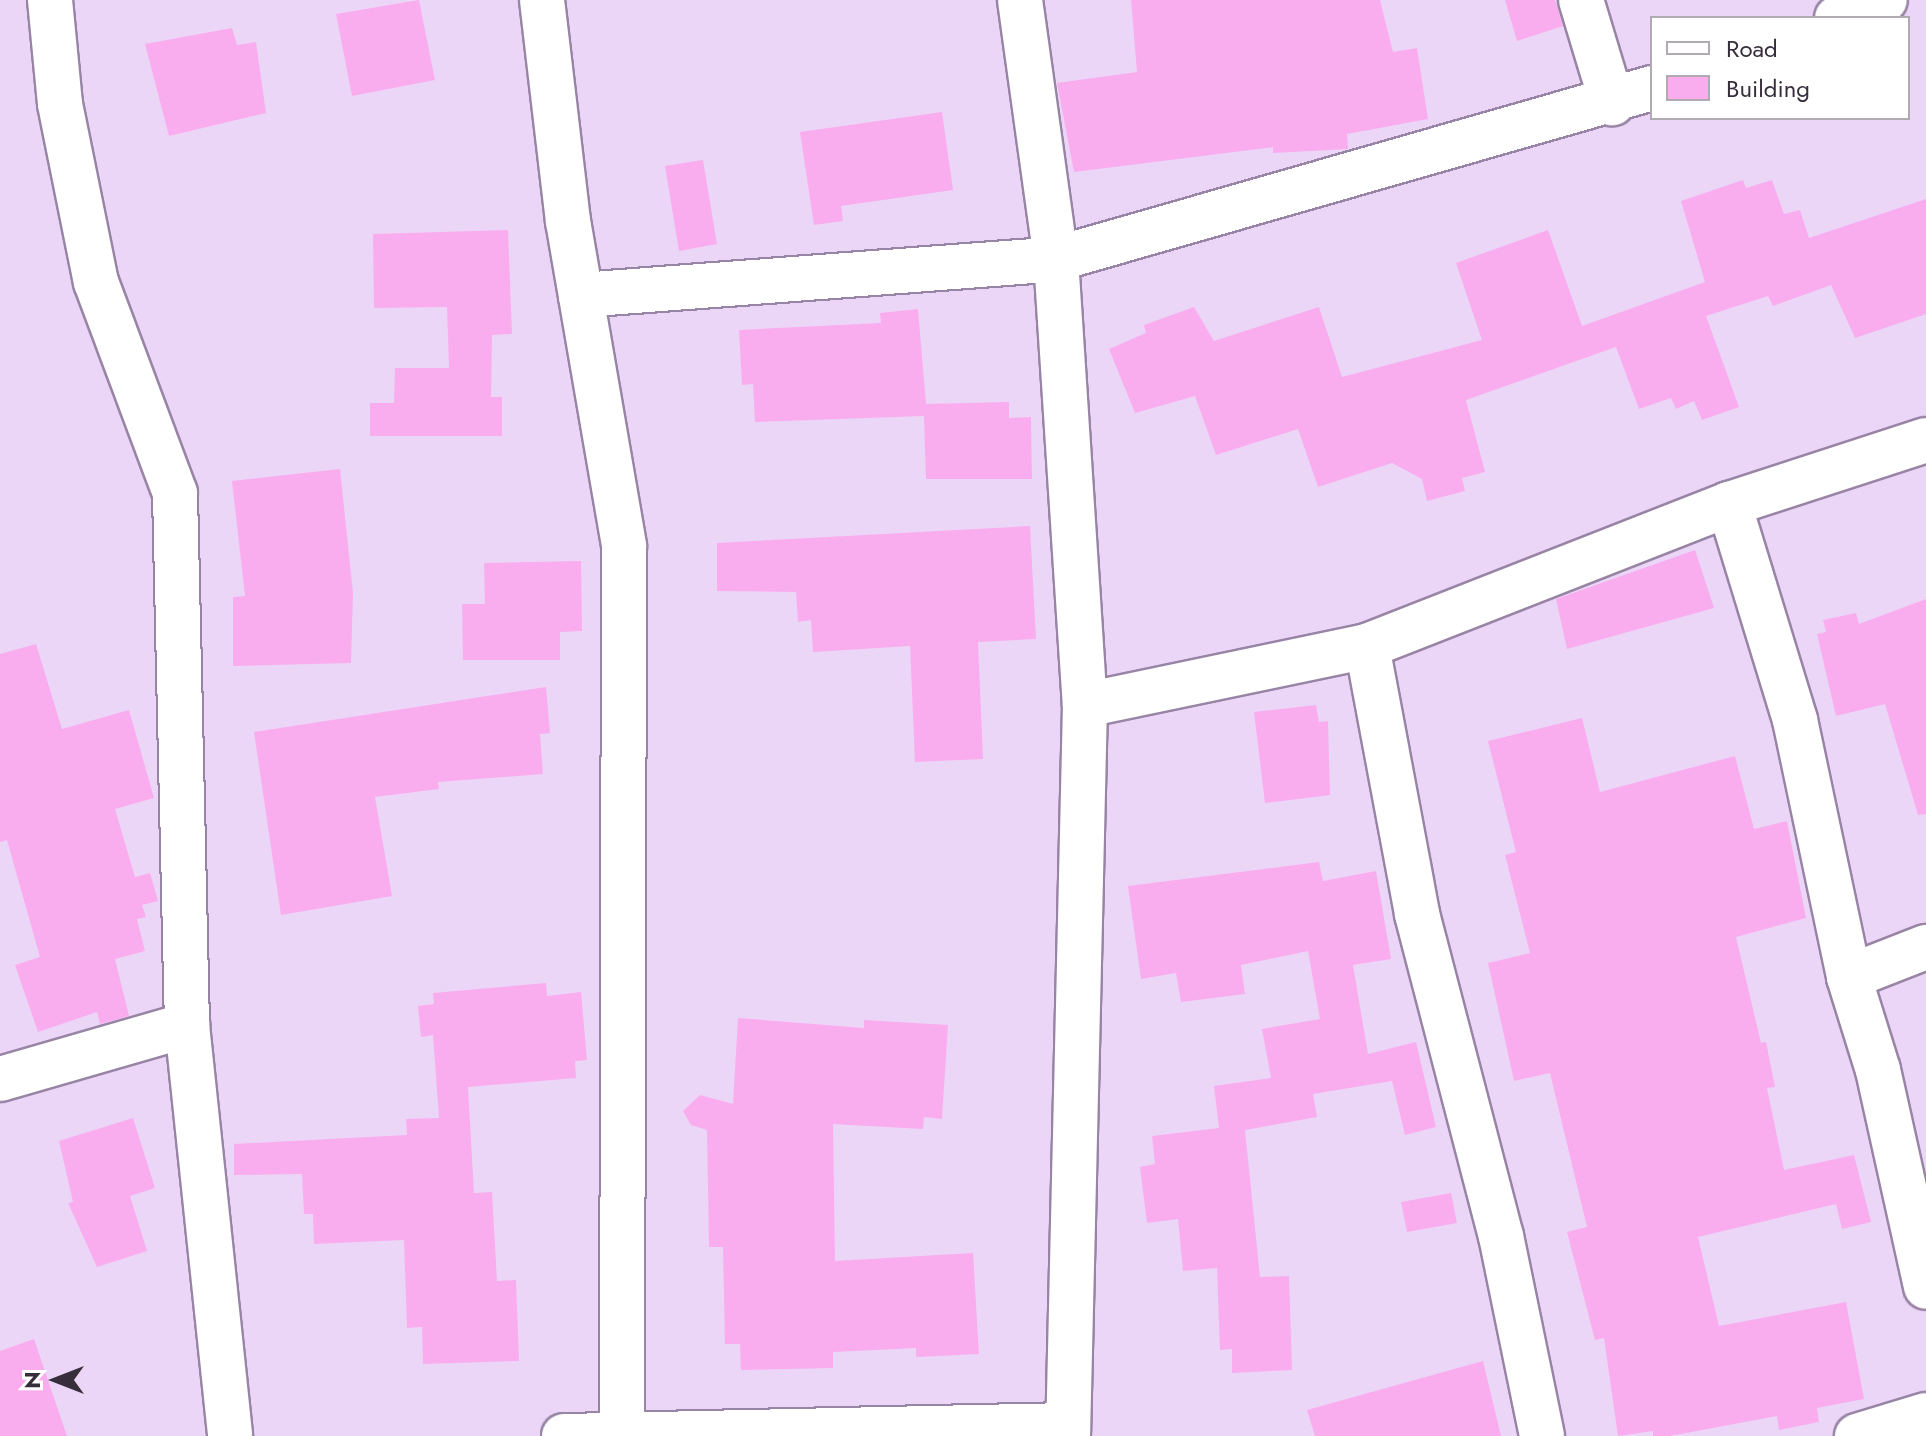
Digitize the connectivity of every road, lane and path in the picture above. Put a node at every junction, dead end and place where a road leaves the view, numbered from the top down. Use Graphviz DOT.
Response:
graph roads {
  1 [pos="50,0"];
  2 [pos="542,0"];
  3 [pos="1020,0"];
  4 [pos="1581,0"];
  5 [pos="1885,0"];
  6 [pos="1842,16"];
  7 [pos="1650,89"];
  8 [pos="1612,103"];
  9 [pos="1056,259"];
  10 [pos="581,295"];
  11 [pos="1926,440"];
  12 [pos="1729,504"];
  13 [pos="1367,646"];
  14 [pos="1085,705"];
  15 [pos="1926,947"];
  16 [pos="1849,977"];
  17 [pos="187,1025"];
  18 [pos="0,1079"];
  19 [pos="1926,1287"];
  20 [pos="1926,1415"];
  21 [pos="1068,1430"];
  22 [pos="622,1433"];
  23 [pos="230,1436"];
  24 [pos="564,1436"];
  25 [pos="1542,1436"];
  26 [pos="1857,1436"];
  1 -- 17 [label="street"];
  2 -- 10 [label="street"];
  3 -- 9 [label="street"];
  4 -- 8 [label="street"];
  5 -- 6 [label="street"];
  7 -- 8 [label="street"];
  8 -- 9 [label="street"];
  9 -- 10 [label="street"];
  9 -- 14 [label="street"];
  10 -- 22 [label="street"];
  11 -- 12 [label="street"];
  12 -- 13 [label="street"];
  12 -- 16 [label="street"];
  13 -- 14 [label="street"];
  13 -- 25 [label="street"];
  14 -- 21 [label="street"];
  15 -- 16 [label="street"];
  16 -- 19 [label="street"];
  17 -- 18 [label="street"];
  17 -- 23 [label="street"];
  20 -- 26 [label="street"];
  21 -- 22 [label="street"];
  22 -- 24 [label="street"];
}
